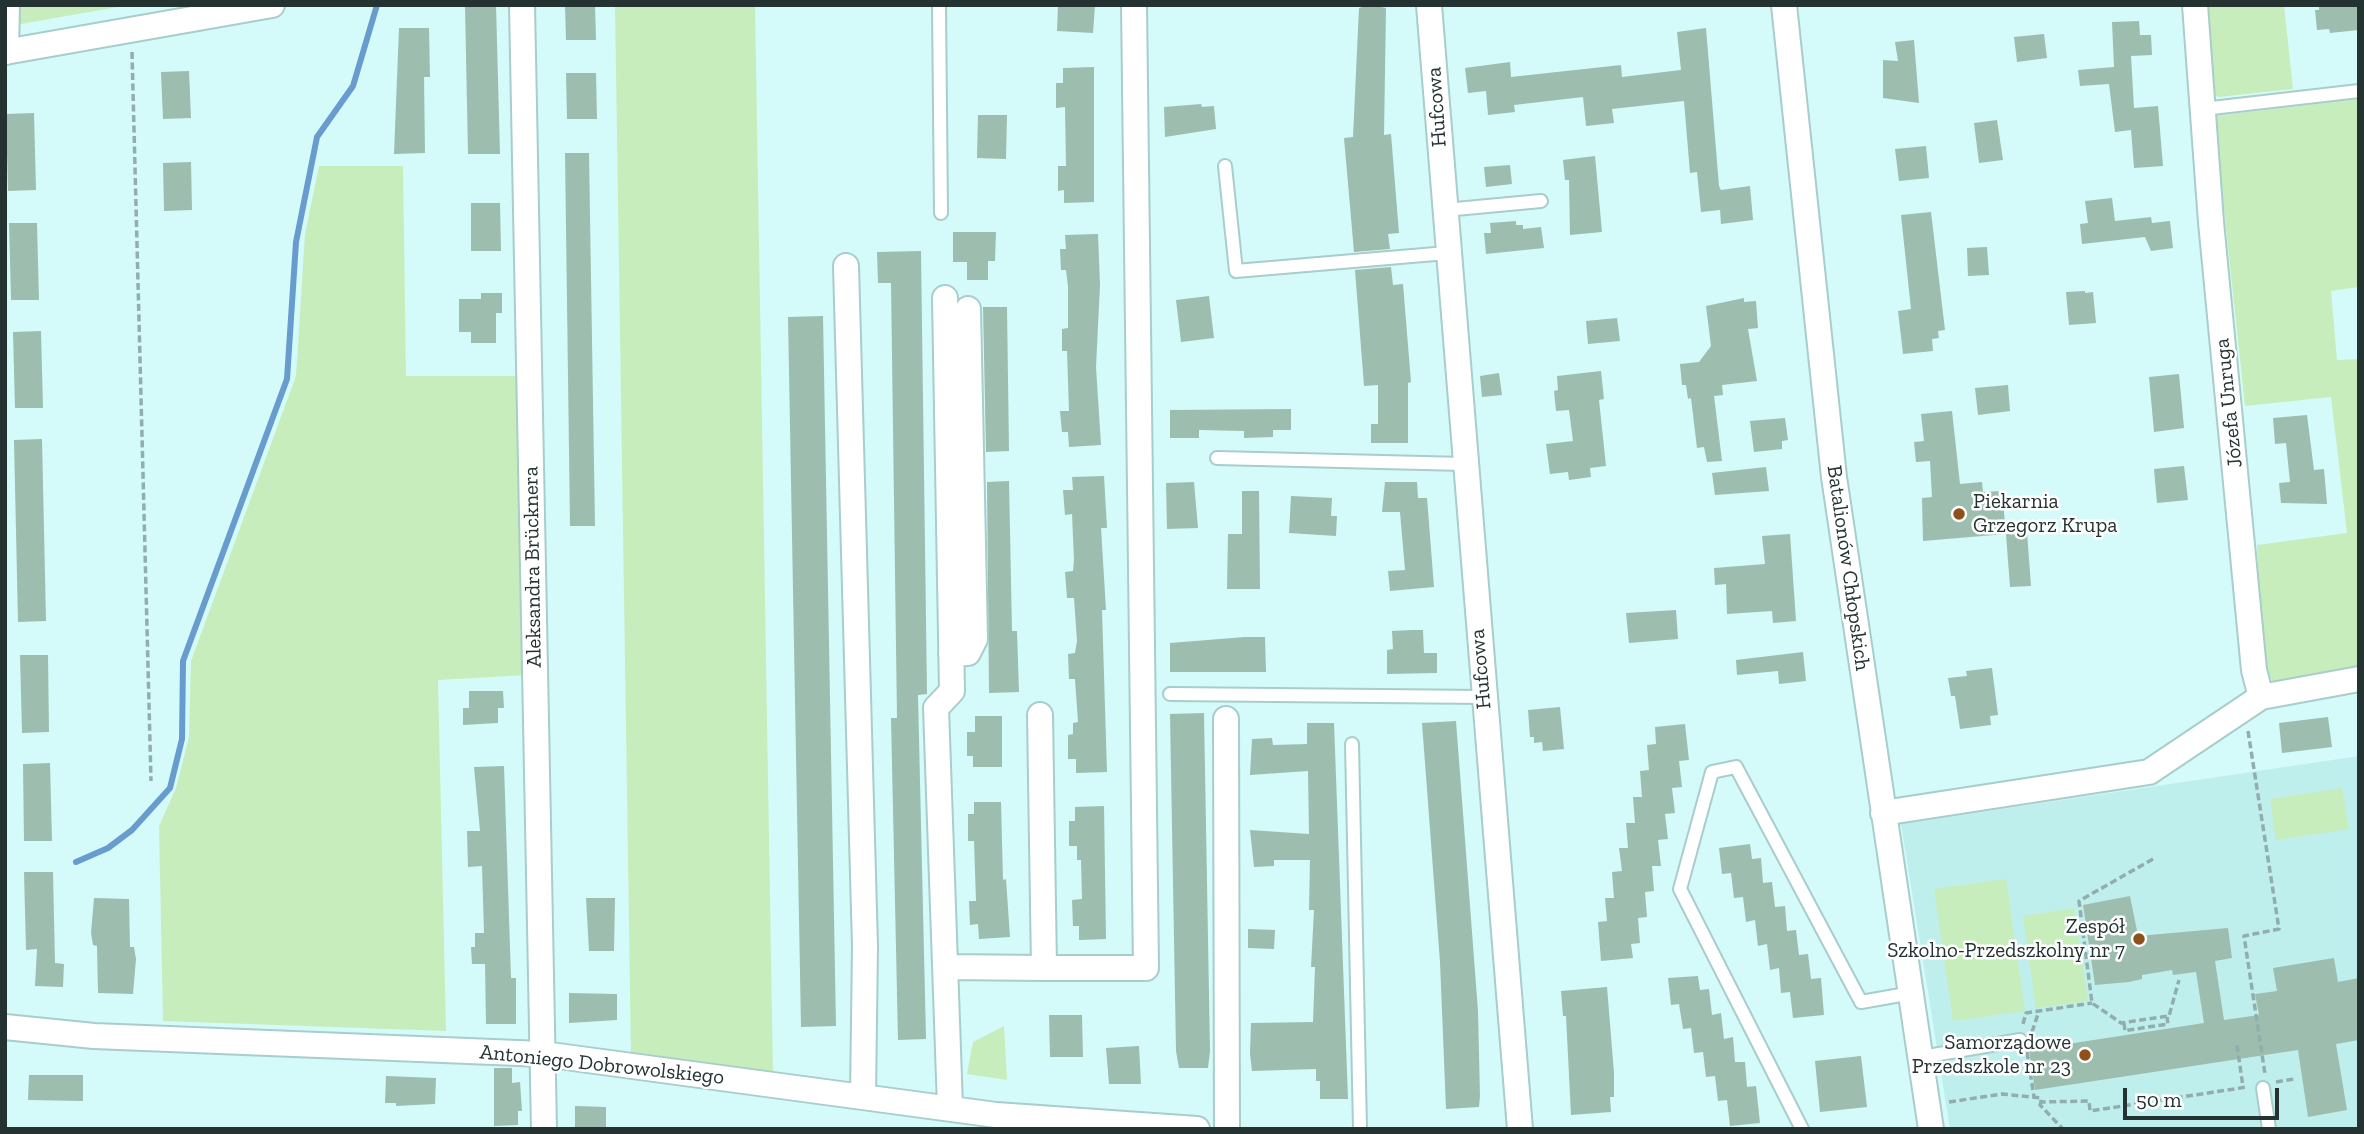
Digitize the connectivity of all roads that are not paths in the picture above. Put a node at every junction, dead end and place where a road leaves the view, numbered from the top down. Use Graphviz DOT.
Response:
graph roads {
  1 [pos="7,5"];
  2 [pos="272,5"];
  3 [pos="522,5"];
  4 [pos="939,5"];
  5 [pos="1134,5"];
  6 [pos="1429,5"];
  7 [pos="1784,5"];
  8 [pos="2195,5"];
  9 [pos="5,52"];
  10 [pos="2359,92"];
  11 [pos="2203,109"];
  12 [pos="1225,166"];
  13 [pos="1541,201"];
  14 [pos="1444,209"];
  15 [pos="941,213"];
  16 [pos="1447,253"];
  17 [pos="846,265"];
  18 [pos="944,298"];
  19 [pos="968,309"];
  20 [pos="1217,458"];
  21 [pos="1464,464"];
  22 [pos="951,654"];
  23 [pos="2359,679"];
  24 [pos="1170,694"];
  25 [pos="1483,697"];
  26 [pos="2261,697"];
  27 [pos="1040,715"];
  28 [pos="1226,719"];
  29 [pos="1352,744"];
  30 [pos="1883,813"];
  31 [pos="945,967"];
  32 [pos="1044,968"];
  33 [pos="1912,993"];
  34 [pos="5,1027"];
  35 [pos="2024,1040"];
  36 [pos="543,1054"];
  37 [pos="1922,1057"];
  38 [pos="2259,1087"];
  39 [pos="863,1096"];
  40 [pos="950,1107"];
  41 [pos="544,1129"];
  42 [pos="1197,1129"];
  43 [pos="1227,1129"];
  44 [pos="1360,1129"];
  45 [pos="1520,1129"];
  46 [pos="1802,1129"];
  47 [pos="1931,1129"];
  48 [pos="2269,1129"];
  1 -- 9 [label="street"];
  2 -- 9 [label="street"];
  3 -- 36 [label="street, Aleksandra Brücknera"];
  4 -- 15 [label="lane"];
  5 -- 32 [label="street"];
  6 -- 14 [label="street, Hufcowa"];
  7 -- 30 [label="street, Batalionów Chłopskich"];
  8 -- 11 [label="street, Józefa Unruga"];
  10 -- 11 [label="lane"];
  11 -- 26 [label="street, Józefa Unruga"];
  12 -- 16 [label="lane"];
  13 -- 14 [label="lane"];
  14 -- 16 [label="street, Hufcowa"];
  16 -- 21 [label="street, Hufcowa"];
  17 -- 39 [label="street"];
  18 -- 22 [label="street"];
  19 -- 22 [label="street"];
  20 -- 21 [label="lane"];
  21 -- 25 [label="street, Hufcowa"];
  22 -- 31 [label="street"];
  23 -- 26 [label="street"];
  24 -- 25 [label="lane"];
  25 -- 45 [label="street, Hufcowa"];
  26 -- 30 [label="street"];
  27 -- 32 [label="street"];
  28 -- 43 [label="street"];
  29 -- 44 [label="lane"];
  30 -- 33 [label="street, Batalionów Chłopskich"];
  31 -- 32 [label="street"];
  31 -- 40 [label="street"];
  33 -- 37 [label="street, Batalionów Chłopskich"];
  33 -- 46 [label="lane"];
  34 -- 36 [label="street, Antoniego Dobrowolskiego"];
  35 -- 37 [label="lane"];
  36 -- 39 [label="street, Antoniego Dobrowolskiego"];
  36 -- 41 [label="street, Aleksandra Brücknera"];
  37 -- 47 [label="street, Batalionów Chłopskich"];
  38 -- 48 [label="lane"];
  39 -- 40 [label="street, Antoniego Dobrowolskiego"];
  40 -- 42 [label="street, Antoniego Dobrowolskiego"];
}
